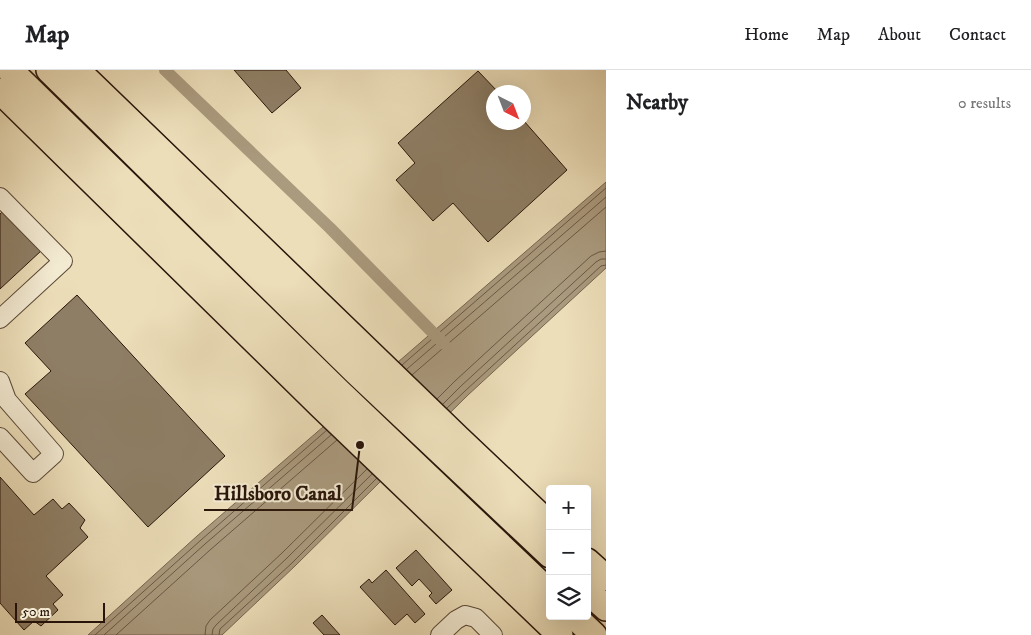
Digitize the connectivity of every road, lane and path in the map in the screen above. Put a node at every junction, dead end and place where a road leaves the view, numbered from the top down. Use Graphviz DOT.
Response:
graph roads {
  1 [pos="10,70"];
  2 [pos="49,70"];
  3 [pos="77,70"];
  4 [pos="0,91"];
  5 [pos="0,197"];
  6 [pos="0,319"];
  7 [pos="365,364"];
  8 [pos="0,381"];
  9 [pos="329,398"];
  10 [pos="0,437"];
  11 [pos="450,445"];
  12 [pos="414,479"];
  13 [pos="546,522"];
  14 [pos="546,551"];
  15 [pos="591,565"];
  16 [pos="606,578"];
  17 [pos="546,590"];
  18 [pos="591,595"];
  19 [pos="606,608"];
  20 [pos="578,620"];
  21 [pos="440,635"];
  22 [pos="494,635"];
  23 [pos="560,635"];
  24 [pos="594,635"];
  1 -- 9 [label="highway"];
  2 -- 7 [label="highway"];
  3 -- 7 [label="highway"];
  4 -- 9 [label="highway"];
  5 -- 6 [label="street"];
  7 -- 11 [label="highway"];
  8 -- 10 [label="street"];
  9 -- 12 [label="highway"];
  11 -- 13 [label="highway"];
  11 -- 14 [label="highway"];
  12 -- 17 [label="highway"];
  12 -- 23 [label="highway"];
  15 -- 16 [label="highway"];
  18 -- 19 [label="highway"];
  20 -- 24 [label="highway"];
  21 -- 22 [label="street"];
}
